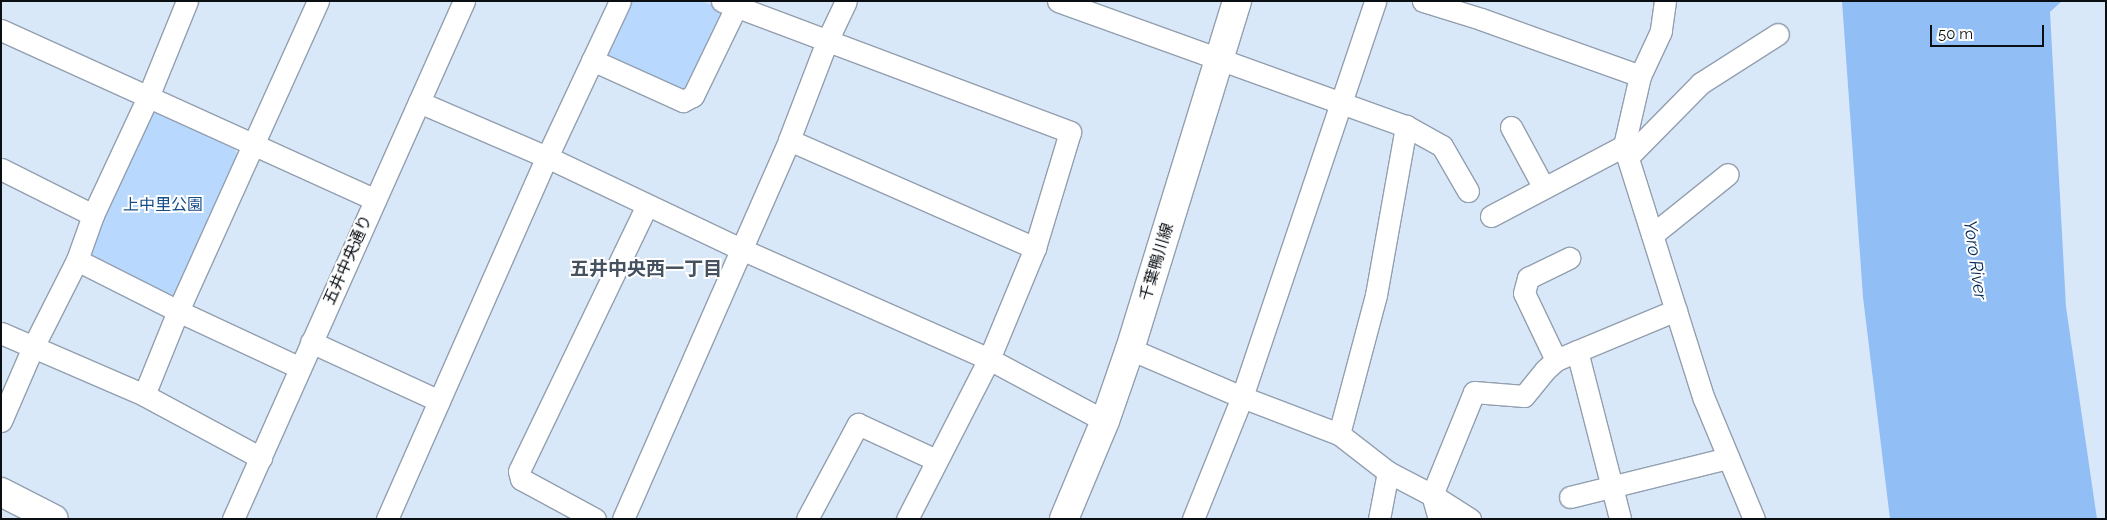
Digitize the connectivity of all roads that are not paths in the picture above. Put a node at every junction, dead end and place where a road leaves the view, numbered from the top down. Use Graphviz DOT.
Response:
graph roads {
  1 [pos="187,1"];
  2 [pos="318,1"];
  3 [pos="464,1"];
  4 [pos="620,1"];
  5 [pos="846,1"];
  6 [pos="1058,1"];
  7 [pos="1237,1"];
  8 [pos="1376,1"];
  9 [pos="1423,1"];
  10 [pos="1665,1"];
  11 [pos="729,4"];
  12 [pos="1484,10"];
  13 [pos="1,30"];
  14 [pos="1778,34"];
  15 [pos="827,41"];
  16 [pos="592,60"];
  17 [pos="1220,60"];
  18 [pos="1640,76"];
  19 [pos="148,97"];
  20 [pos="419,102"];
  21 [pos="1342,102"];
  22 [pos="1406,126"];
  23 [pos="1511,127"];
  24 [pos="789,140"];
  25 [pos="254,146"];
  26 [pos="1626,151"];
  27 [pos="547,157"];
  28 [pos="1,169"];
  29 [pos="1728,174"];
  30 [pos="1544,188"];
  31 [pos="1468,191"];
  32 [pos="375,200"];
  33 [pos="647,205"];
  34 [pos="93,214"];
  35 [pos="1491,216"];
  36 [pos="1652,235"];
  37 [pos="1035,248"];
  38 [pos="741,249"];
  39 [pos="1569,258"];
  40 [pos="77,260"];
  41 [pos="1676,310"];
  42 [pos="178,311"];
  43 [pos="1,333"];
  44 [pos="311,342"];
  45 [pos="33,347"];
  46 [pos="1130,349"];
  47 [pos="1577,351"];
  48 [pos="988,359"];
  49 [pos="1556,360"];
  50 [pos="300,368"];
  51 [pos="144,396"];
  52 [pos="1242,397"];
  53 [pos="439,401"];
  54 [pos="1,421"];
  55 [pos="1105,421"];
  56 [pos="1339,434"];
  57 [pos="261,458"];
  58 [pos="1728,458"];
  59 [pos="936,460"];
  60 [pos="1388,472"];
  61 [pos="1611,486"];
  62 [pos="1,492"];
  63 [pos="1432,495"];
  64 [pos="1570,497"];
  65 [pos="565,512"];
  66 [pos="54,519"];
  67 [pos="234,519"];
  68 [pos="387,519"];
  69 [pos="595,519"];
  70 [pos="623,519"];
  71 [pos="807,519"];
  72 [pos="907,519"];
  73 [pos="1064,519"];
  74 [pos="1193,519"];
  75 [pos="1379,519"];
  76 [pos="1439,519"];
  77 [pos="1470,519"];
  78 [pos="1620,519"];
  79 [pos="1754,519"];
  1 -- 19 [label="street"];
  2 -- 25 [label="street"];
  3 -- 20 [label="street, 五井中央通り"];
  4 -- 16 [label="street"];
  5 -- 15 [label="street"];
  6 -- 17 [label="street"];
  7 -- 17 [label="main road, 千葉鴨川線"];
  8 -- 21 [label="street"];
  9 -- 12 [label="street"];
  10 -- 18 [label="street"];
  11 -- 15 [label="street"];
  11 -- 16 [label="street"];
  12 -- 18 [label="street"];
  13 -- 19 [label="street"];
  14 -- 26 [label="street"];
  15 -- 24 [label="street"];
  15 -- 37 [label="street"];
  16 -- 27 [label="street"];
  17 -- 21 [label="street"];
  17 -- 46 [label="main road, 千葉鴨川線"];
  18 -- 26 [label="street"];
  19 -- 25 [label="street"];
  19 -- 34 [label="street"];
  20 -- 27 [label="street"];
  20 -- 32 [label="street, 五井中央通り"];
  21 -- 22 [label="street"];
  21 -- 52 [label="street"];
  22 -- 31 [label="street"];
  22 -- 56 [label="street"];
  23 -- 30 [label="street"];
  24 -- 37 [label="street"];
  24 -- 38 [label="street"];
  25 -- 32 [label="street"];
  25 -- 42 [label="street"];
  26 -- 30 [label="street"];
  26 -- 36 [label="street"];
  27 -- 33 [label="street"];
  27 -- 53 [label="street"];
  28 -- 34 [label="street"];
  29 -- 36 [label="street"];
  30 -- 35 [label="street"];
  32 -- 44 [label="street, 五井中央通り"];
  33 -- 38 [label="street"];
  33 -- 65 [label="street"];
  34 -- 40 [label="street"];
  36 -- 41 [label="street"];
  37 -- 48 [label="street"];
  38 -- 48 [label="street"];
  38 -- 70 [label="street"];
  39 -- 49 [label="street"];
  40 -- 42 [label="street"];
  40 -- 45 [label="street"];
  41 -- 47 [label="street"];
  41 -- 58 [label="street"];
  42 -- 50 [label="street"];
  42 -- 51 [label="street"];
  43 -- 45 [label="street"];
  44 -- 50 [label="street, 五井中央通り"];
  44 -- 53 [label="street"];
  45 -- 51 [label="street"];
  45 -- 54 [label="street"];
  46 -- 52 [label="street"];
  46 -- 55 [label="main road, 千葉鴨川線"];
  47 -- 49 [label="street"];
  47 -- 61 [label="street"];
  48 -- 55 [label="street"];
  48 -- 59 [label="street"];
  49 -- 63 [label="street"];
  50 -- 57 [label="street, 五井中央通り"];
  51 -- 57 [label="street"];
  52 -- 56 [label="street"];
  52 -- 74 [label="street"];
  53 -- 68 [label="street"];
  55 -- 73 [label="main road, 千葉鴨川線"];
  56 -- 60 [label="street"];
  57 -- 67 [label="street, 五井中央通り"];
  58 -- 61 [label="street"];
  58 -- 79 [label="street"];
  59 -- 71 [label="street"];
  59 -- 72 [label="street"];
  60 -- 63 [label="street"];
  60 -- 75 [label="street"];
  61 -- 64 [label="street"];
  61 -- 78 [label="street"];
  62 -- 66 [label="main road"];
  63 -- 76 [label="street"];
  63 -- 77 [label="street"];
  65 -- 69 [label="street"];
}
